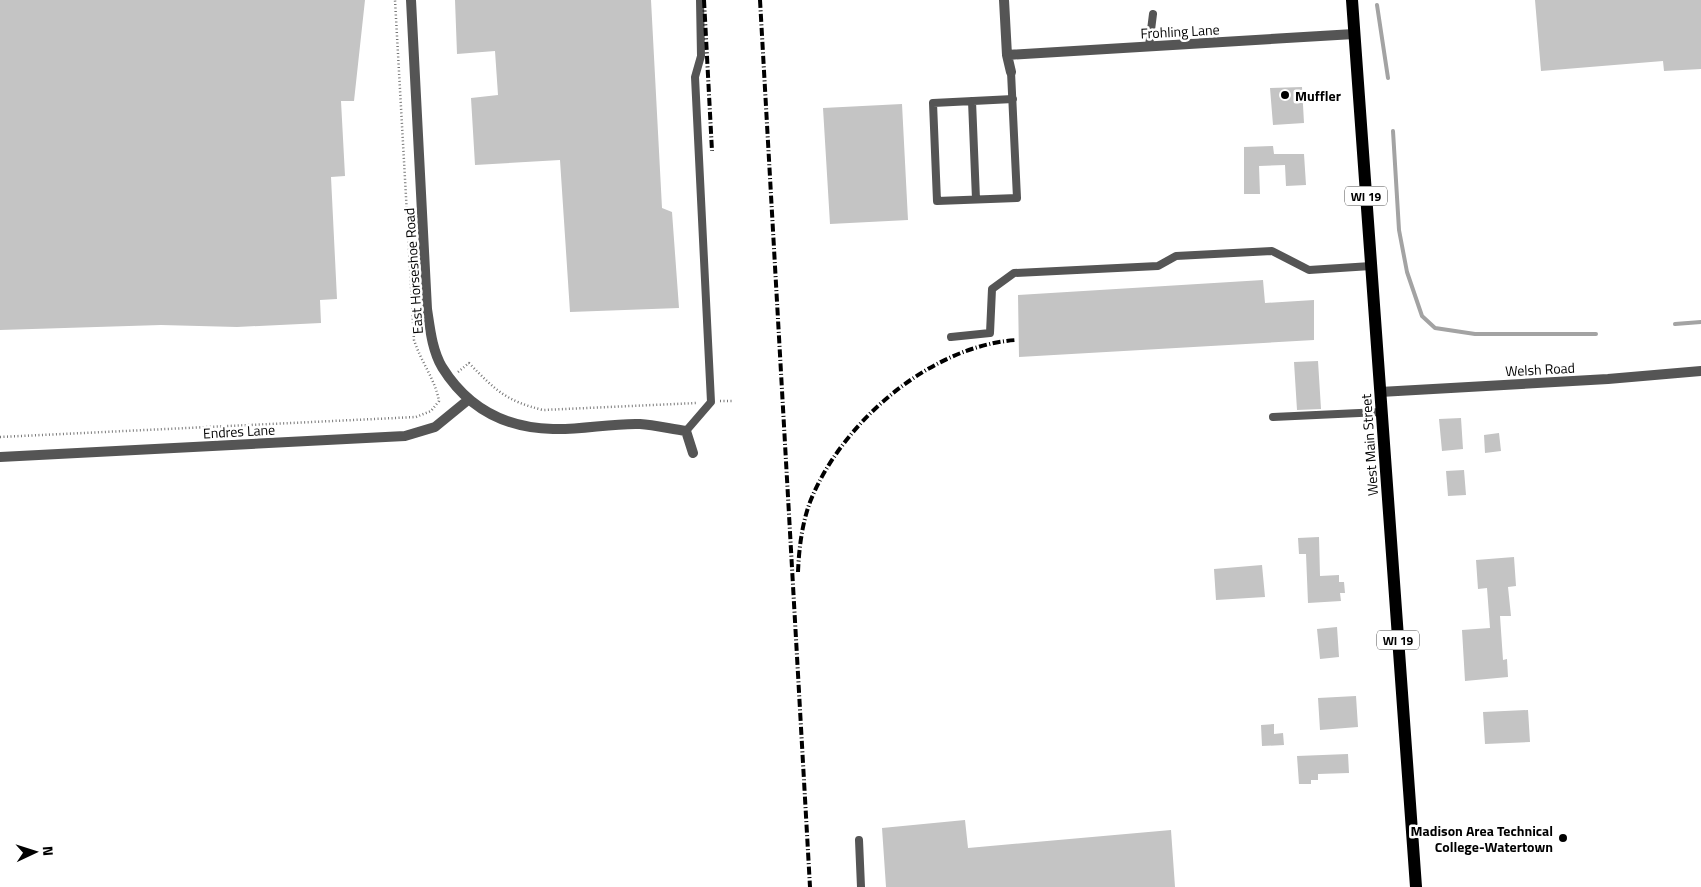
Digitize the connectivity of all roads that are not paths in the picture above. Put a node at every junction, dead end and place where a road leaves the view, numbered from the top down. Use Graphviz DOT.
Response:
graph roads {
  1 [pos="411,0"];
  2 [pos="700,0"];
  3 [pos="1004,0"];
  4 [pos="1352,0"];
  5 [pos="1152,14"];
  6 [pos="1354,34"];
  7 [pos="1150,46"];
  8 [pos="1008,55"];
  9 [pos="1011,72"];
  10 [pos="1012,99"];
  11 [pos="972,101"];
  12 [pos="976,199"];
  13 [pos="1371,266"];
  14 [pos="951,337"];
  15 [pos="1701,372"];
  16 [pos="1380,392"];
  17 [pos="468,400"];
  18 [pos="1381,412"];
  19 [pos="1273,418"];
  20 [pos="686,431"];
  21 [pos="693,453"];
  22 [pos="0,457"];
  23 [pos="859,840"];
  24 [pos="861,887"];
  25 [pos="1416,887"];
  1 -- 17 [label="street, East Horseshoe Road"];
  2 -- 20 [label="lane"];
  3 -- 8 [label="street"];
  4 -- 6 [label="main road, West Main Street / WI 19"];
  5 -- 7 [label="lane"];
  6 -- 7 [label="street, Frohling Lane"];
  6 -- 13 [label="main road, West Main Street / WI 19"];
  7 -- 8 [label="street, Frohling Lane"];
  8 -- 9 [label="street"];
  9 -- 10 [label="lane"];
  10 -- 11 [label="lane"];
  10 -- 12 [label="lane"];
  11 -- 12 [label="lane"];
  11 -- 12 [label="lane"];
  13 -- 14 [label="lane"];
  13 -- 16 [label="main road, West Main Street / WI 19"];
  15 -- 16 [label="street, Welsh Road"];
  16 -- 18 [label="main road, West Main Street / WI 19"];
  17 -- 20 [label="street, East Horseshoe Road"];
  17 -- 22 [label="street, Endres Lane"];
  18 -- 19 [label="lane"];
  18 -- 25 [label="main road, West Main Street / WI 19"];
  20 -- 21 [label="street"];
  23 -- 24 [label="lane"];
}
